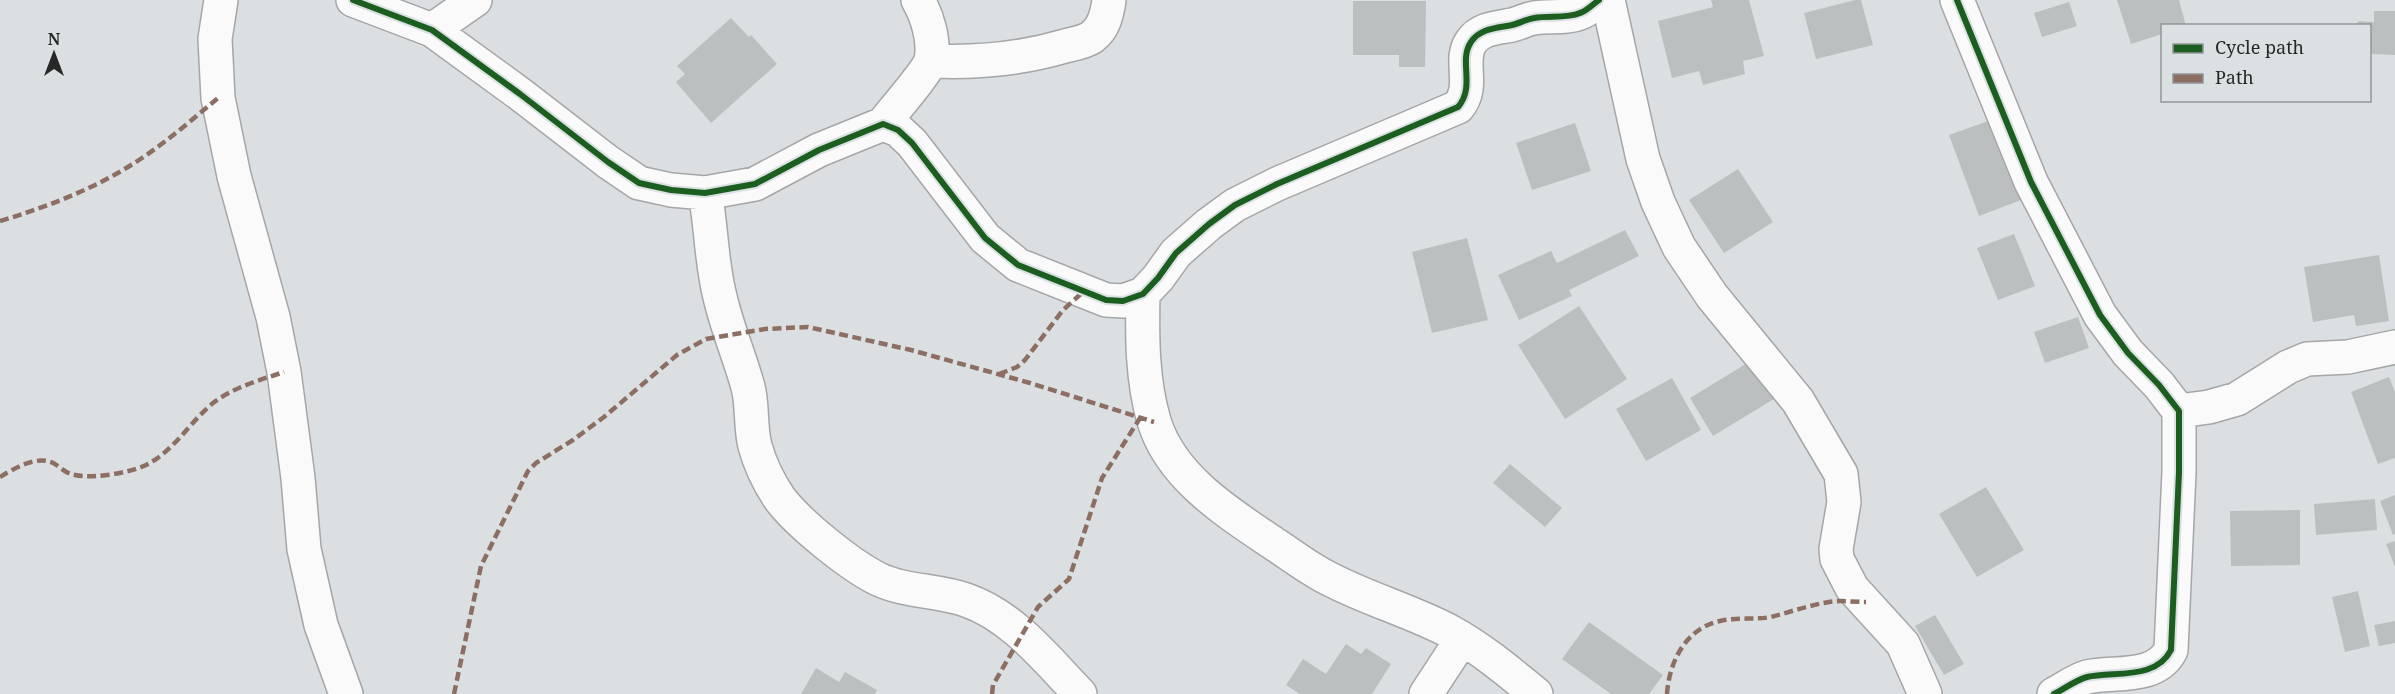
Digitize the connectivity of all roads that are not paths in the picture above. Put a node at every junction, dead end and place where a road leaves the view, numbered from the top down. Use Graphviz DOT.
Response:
graph roads {
  1 [pos="221,0"];
  2 [pos="352,0"];
  3 [pos="475,0"];
  4 [pos="918,0"];
  5 [pos="1108,0"];
  6 [pos="1599,0"];
  7 [pos="1608,0"];
  8 [pos="1957,0"];
  9 [pos="432,30"];
  10 [pos="931,61"];
  11 [pos="883,124"];
  12 [pos="705,194"];
  13 [pos="1143,294"];
  14 [pos="2395,347"];
  15 [pos="2179,411"];
  16 [pos="1462,639"];
  17 [pos="346,694"];
  18 [pos="1080,694"];
  19 [pos="1426,694"];
  20 [pos="1536,694"];
  21 [pos="1925,694"];
  22 [pos="2054,694"];
  1 -- 17 [label="street"];
  2 -- 9 [label="street"];
  3 -- 9 [label="street"];
  4 -- 10 [label="street"];
  5 -- 10 [label="street"];
  6 -- 13 [label="street"];
  7 -- 21 [label="street"];
  8 -- 15 [label="street"];
  9 -- 12 [label="street"];
  10 -- 11 [label="street"];
  11 -- 12 [label="street"];
  11 -- 13 [label="street"];
  12 -- 18 [label="street"];
  13 -- 16 [label="street"];
  14 -- 15 [label="street"];
  15 -- 22 [label="street"];
  16 -- 19 [label="street"];
  16 -- 20 [label="street"];
}
